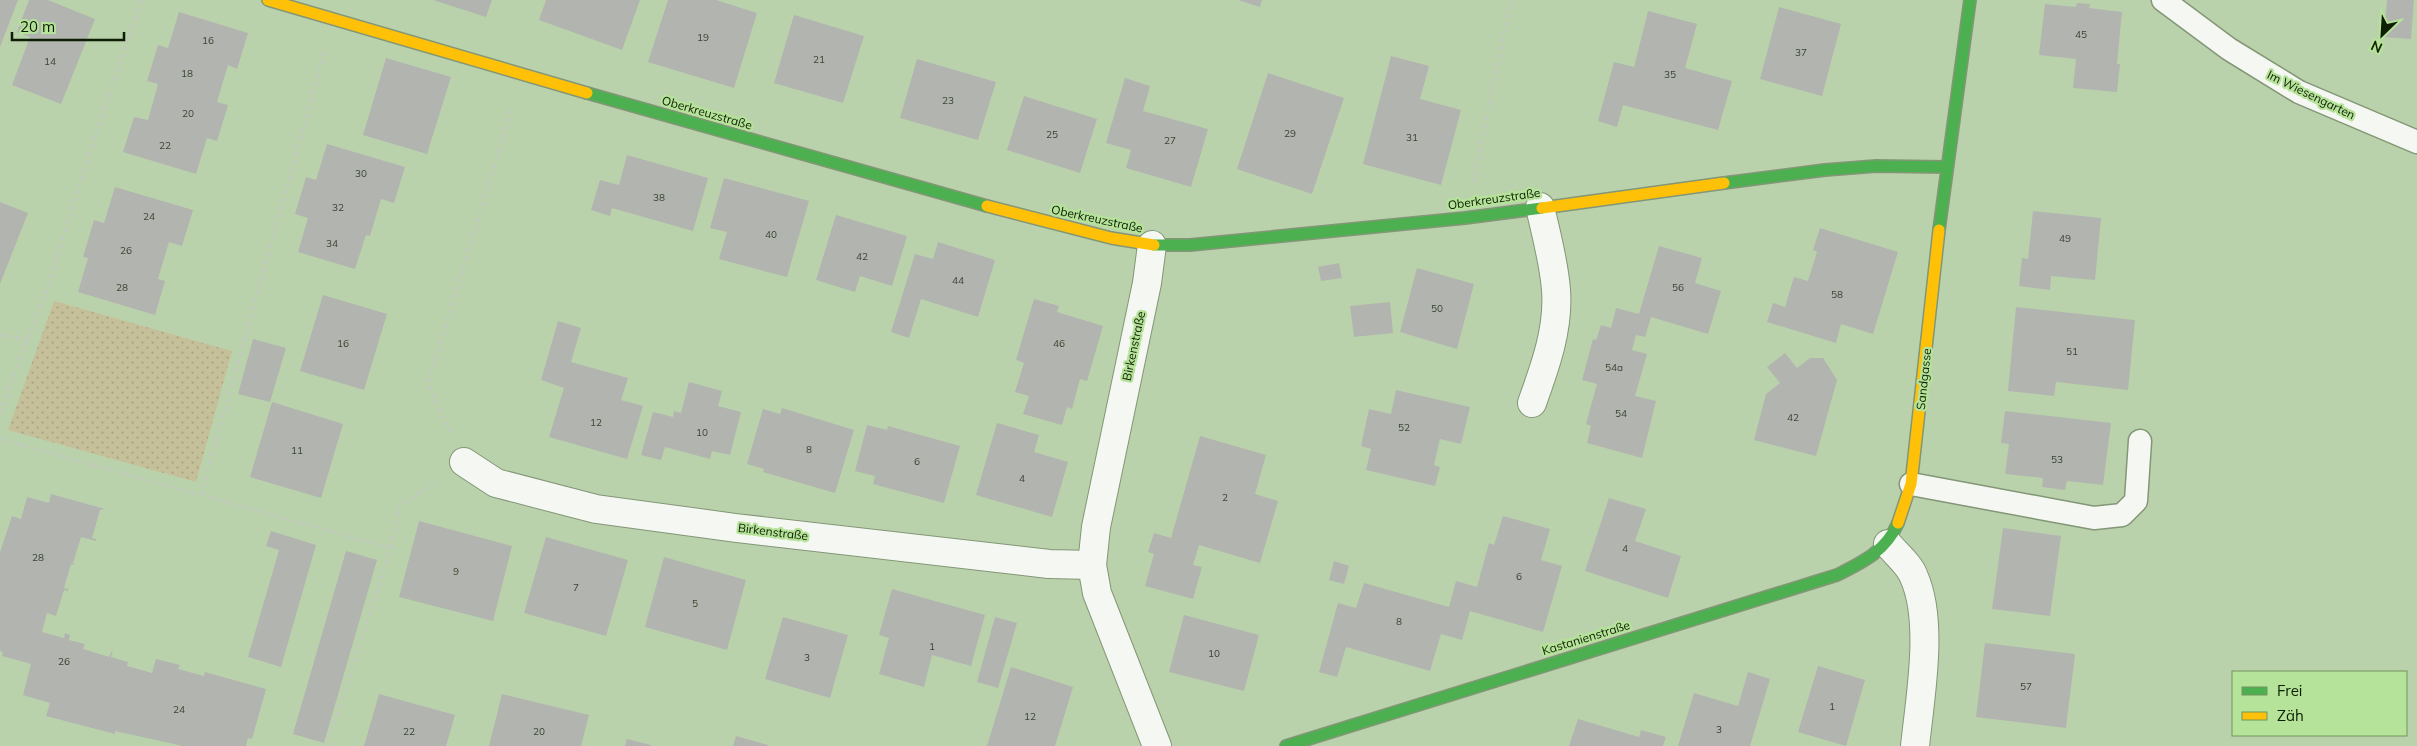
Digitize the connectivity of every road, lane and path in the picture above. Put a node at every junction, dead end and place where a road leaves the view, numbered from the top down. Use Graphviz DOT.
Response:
graph roads {
  1 [pos="142,0"];
  2 [pos="268,0"];
  3 [pos="1511,0"];
  4 [pos="1970,0"];
  5 [pos="2163,0"];
  6 [pos="334,20"];
  7 [pos="522,75"];
  8 [pos="2417,142"];
  9 [pos="1946,167"];
  10 [pos="1540,207"];
  11 [pos="1465,218"];
  12 [pos="1152,245"];
  13 [pos="0,335"];
  14 [pos="28,339"];
  15 [pos="1532,403"];
  16 [pos="0,413"];
  17 [pos="0,438"];
  18 [pos="2140,440"];
  19 [pos="464,462"];
  20 [pos="1911,484"];
  21 [pos="201,495"];
  22 [pos="1888,544"];
  23 [pos="391,548"];
  24 [pos="1092,565"];
  25 [pos="1314,742"];
  26 [pos="327,746"];
  27 [pos="1157,746"];
  28 [pos="1286,746"];
  29 [pos="1916,746"];
  1 -- 14 [label="path"];
  2 -- 6 [label="street, Oberkreuzstraße"];
  3 -- 11 [label="path"];
  4 -- 9 [label="street, Sandgasse"];
  5 -- 8 [label="lane, Im Wiesengarten"];
  6 -- 7 [label="street, Oberkreuzstraße"];
  6 -- 21 [label="path"];
  7 -- 12 [label="street, Oberkreuzstraße"];
  7 -- 19 [label="path"];
  9 -- 10 [label="street, Oberkreuzstraße"];
  9 -- 20 [label="street, Sandgasse"];
  10 -- 11 [label="street, Oberkreuzstraße"];
  10 -- 15 [label="street"];
  11 -- 12 [label="street, Oberkreuzstraße"];
  12 -- 24 [label="street, Birkenstraße"];
  13 -- 14 [label="path"];
  14 -- 16 [label="path"];
  17 -- 21 [label="path"];
  18 -- 20 [label="lane"];
  19 -- 23 [label="path"];
  19 -- 24 [label="street, Birkenstraße"];
  20 -- 22 [label="street, Sandgasse"];
  21 -- 23 [label="path"];
  22 -- 25 [label="street, Kastanienstraße"];
  22 -- 29 [label="street"];
  23 -- 26 [label="path"];
  24 -- 27 [label="street, Birkenstraße"];
  25 -- 28 [label="street, Kastanienstraße"];
}
